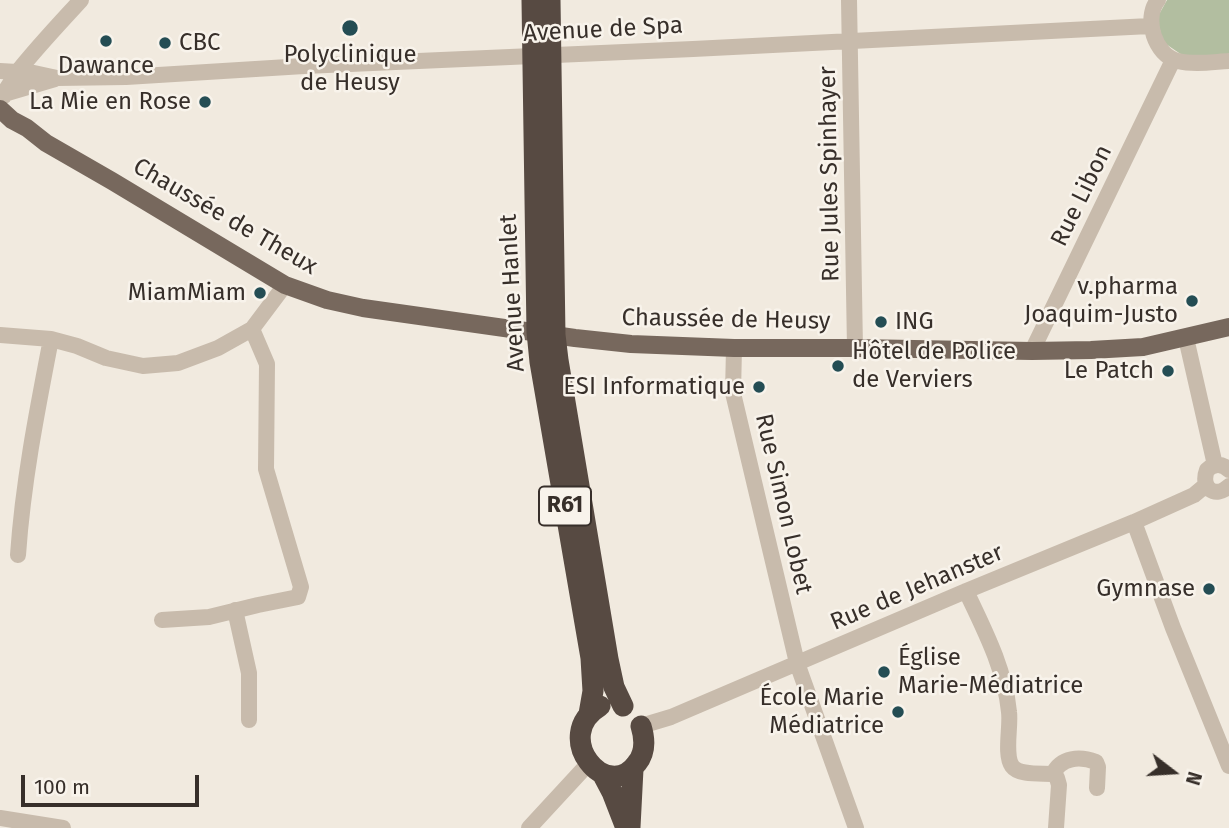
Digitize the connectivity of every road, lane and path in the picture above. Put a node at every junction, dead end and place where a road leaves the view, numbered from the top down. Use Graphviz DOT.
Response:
graph roads {
  1 [pos="81,0"];
  2 [pos="532,0"];
  3 [pos="550,0"];
  4 [pos="849,0"];
  5 [pos="1158,0"];
  6 [pos="1150,26"];
  7 [pos="44,38"];
  8 [pos="850,40"];
  9 [pos="542,55"];
  10 [pos="1173,60"];
  11 [pos="1229,61"];
  12 [pos="0,65"];
  13 [pos="0,71"];
  14 [pos="17,72"];
  15 [pos="57,78"];
  16 [pos="75,79"];
  17 [pos="3,108"];
  18 [pos="285,285"];
  19 [pos="1229,327"];
  20 [pos="252,329"];
  21 [pos="546,333"];
  22 [pos="0,335"];
  23 [pos="1186,338"];
  24 [pos="51,339"];
  25 [pos="734,348"];
  26 [pos="855,348"];
  27 [pos="1032,351"];
  28 [pos="1222,468"];
  29 [pos="1206,485"];
  30 [pos="1229,486"];
  31 [pos="1134,522"];
  32 [pos="18,555"];
  33 [pos="966,591"];
  34 [pos="235,610"];
  35 [pos="162,620"];
  36 [pos="797,663"];
  37 [pos="624,706"];
  38 [pos="589,714"];
  39 [pos="249,720"];
  40 [pos="641,726"];
  41 [pos="1229,766"];
  42 [pos="596,768"];
  43 [pos="633,769"];
  44 [pos="1053,774"];
  45 [pos="1097,788"];
  46 [pos="0,818"];
  47 [pos="63,828"];
  48 [pos="529,828"];
  49 [pos="628,828"];
  50 [pos="856,828"];
  51 [pos="1056,828"];
  1 -- 7 [label="street"];
  2 -- 9 [label="highway, Avenue Hanlet / R61"];
  3 -- 9 [label="highway, Avenue Hanlet / R61"];
  4 -- 8 [label="street, Rue Jules Spinhayer"];
  5 -- 6 [label="street"];
  6 -- 8 [label="street, Avenue de Spa"];
  6 -- 10 [label="street"];
  7 -- 12 [label="street"];
  7 -- 14 [label="street"];
  7 -- 16 [label="street"];
  8 -- 9 [label="street, Avenue de Spa"];
  8 -- 26 [label="street, Rue Jules Spinhayer"];
  9 -- 16 [label="street, Avenue de Spa"];
  9 -- 21 [label="highway, Avenue Hanlet / R61"];
  10 -- 11 [label="street"];
  10 -- 27 [label="street, Rue Libon"];
  13 -- 14 [label="street, Avenue de Spa"];
  14 -- 15 [label="street, Avenue de Spa"];
  14 -- 17 [label="street"];
  15 -- 16 [label="street, Avenue de Spa"];
  15 -- 17 [label="street, Avenue de Spa"];
  17 -- 18 [label="main road, Chaussée de Theux"];
  18 -- 20 [label="street"];
  18 -- 21 [label="main road, Chaussée de Theux"];
  19 -- 23 [label="main road, Chaussée de Heusy"];
  20 -- 24 [label="street"];
  20 -- 34 [label="street"];
  21 -- 25 [label="main road, Chaussée de Heusy"];
  21 -- 37 [label="highway, R61"];
  21 -- 38 [label="highway, Avenue Hanlet / R61"];
  22 -- 24 [label="street"];
  23 -- 27 [label="main road, Chaussée de Heusy"];
  23 -- 28 [label="street"];
  24 -- 32 [label="street"];
  25 -- 26 [label="main road, Chaussée de Heusy"];
  25 -- 36 [label="street, Rue Simon Lobet"];
  26 -- 27 [label="main road, Chaussée de Heusy"];
  28 -- 29 [label="street"];
  29 -- 30 [label="street"];
  29 -- 31 [label="street, Rue de Jehanster"];
  31 -- 33 [label="street, Rue de Jehanster"];
  31 -- 41 [label="street"];
  33 -- 36 [label="street, Rue de Jehanster"];
  33 -- 44 [label="street"];
  34 -- 35 [label="street"];
  34 -- 39 [label="street"];
  36 -- 40 [label="street, Rue de Jehanster"];
  36 -- 50 [label="street, Rue Simon Lobet"];
  37 -- 38 [label="highway"];
  37 -- 40 [label="main road, R61"];
  38 -- 42 [label="highway, R61"];
  40 -- 43 [label="highway, R61"];
  42 -- 43 [label="highway"];
  42 -- 48 [label="street"];
  42 -- 49 [label="highway, R61"];
  43 -- 49 [label="highway, R61"];
  44 -- 45 [label="street"];
  44 -- 51 [label="street"];
  46 -- 47 [label="street"];
}
